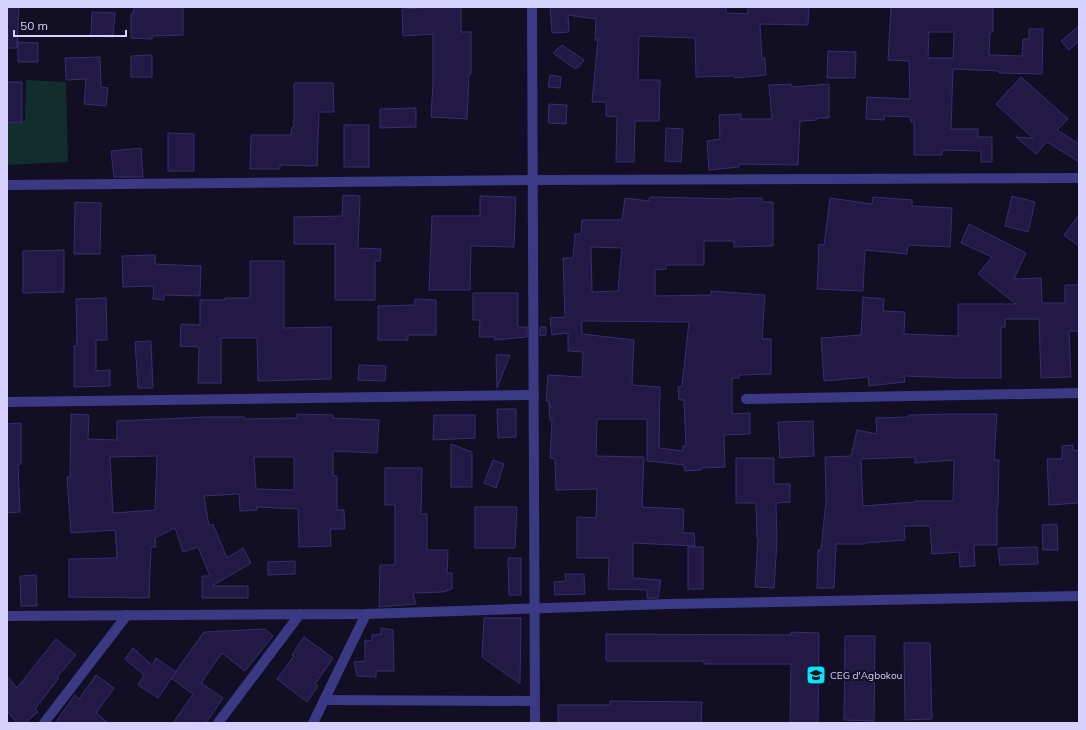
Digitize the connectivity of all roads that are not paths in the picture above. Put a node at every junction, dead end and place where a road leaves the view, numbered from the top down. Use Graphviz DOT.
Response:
graph roads {
  1 [pos="532,7"];
  2 [pos="1079,178"];
  3 [pos="533,180"];
  4 [pos="7,185"];
  5 [pos="1079,393"];
  6 [pos="534,395"];
  7 [pos="746,399"];
  8 [pos="7,402"];
  9 [pos="1079,596"];
  10 [pos="535,608"];
  11 [pos="300,614"];
  12 [pos="366,614"];
  13 [pos="127,615"];
  14 [pos="7,616"];
  15 [pos="324,700"];
  16 [pos="535,701"];
  17 [pos="44,723"];
  18 [pos="218,723"];
  19 [pos="313,723"];
  20 [pos="535,723"];
  1 -- 3 [label="street"];
  2 -- 3 [label="street"];
  3 -- 4 [label="street"];
  3 -- 6 [label="street"];
  5 -- 7 [label="street"];
  6 -- 8 [label="street"];
  6 -- 10 [label="street"];
  9 -- 10 [label="street"];
  10 -- 12 [label="street"];
  10 -- 16 [label="street"];
  11 -- 12 [label="street"];
  11 -- 13 [label="street"];
  11 -- 18 [label="street"];
  12 -- 15 [label="street"];
  13 -- 14 [label="street"];
  13 -- 17 [label="street"];
  15 -- 16 [label="street"];
  15 -- 19 [label="street"];
  16 -- 20 [label="street"];
}
